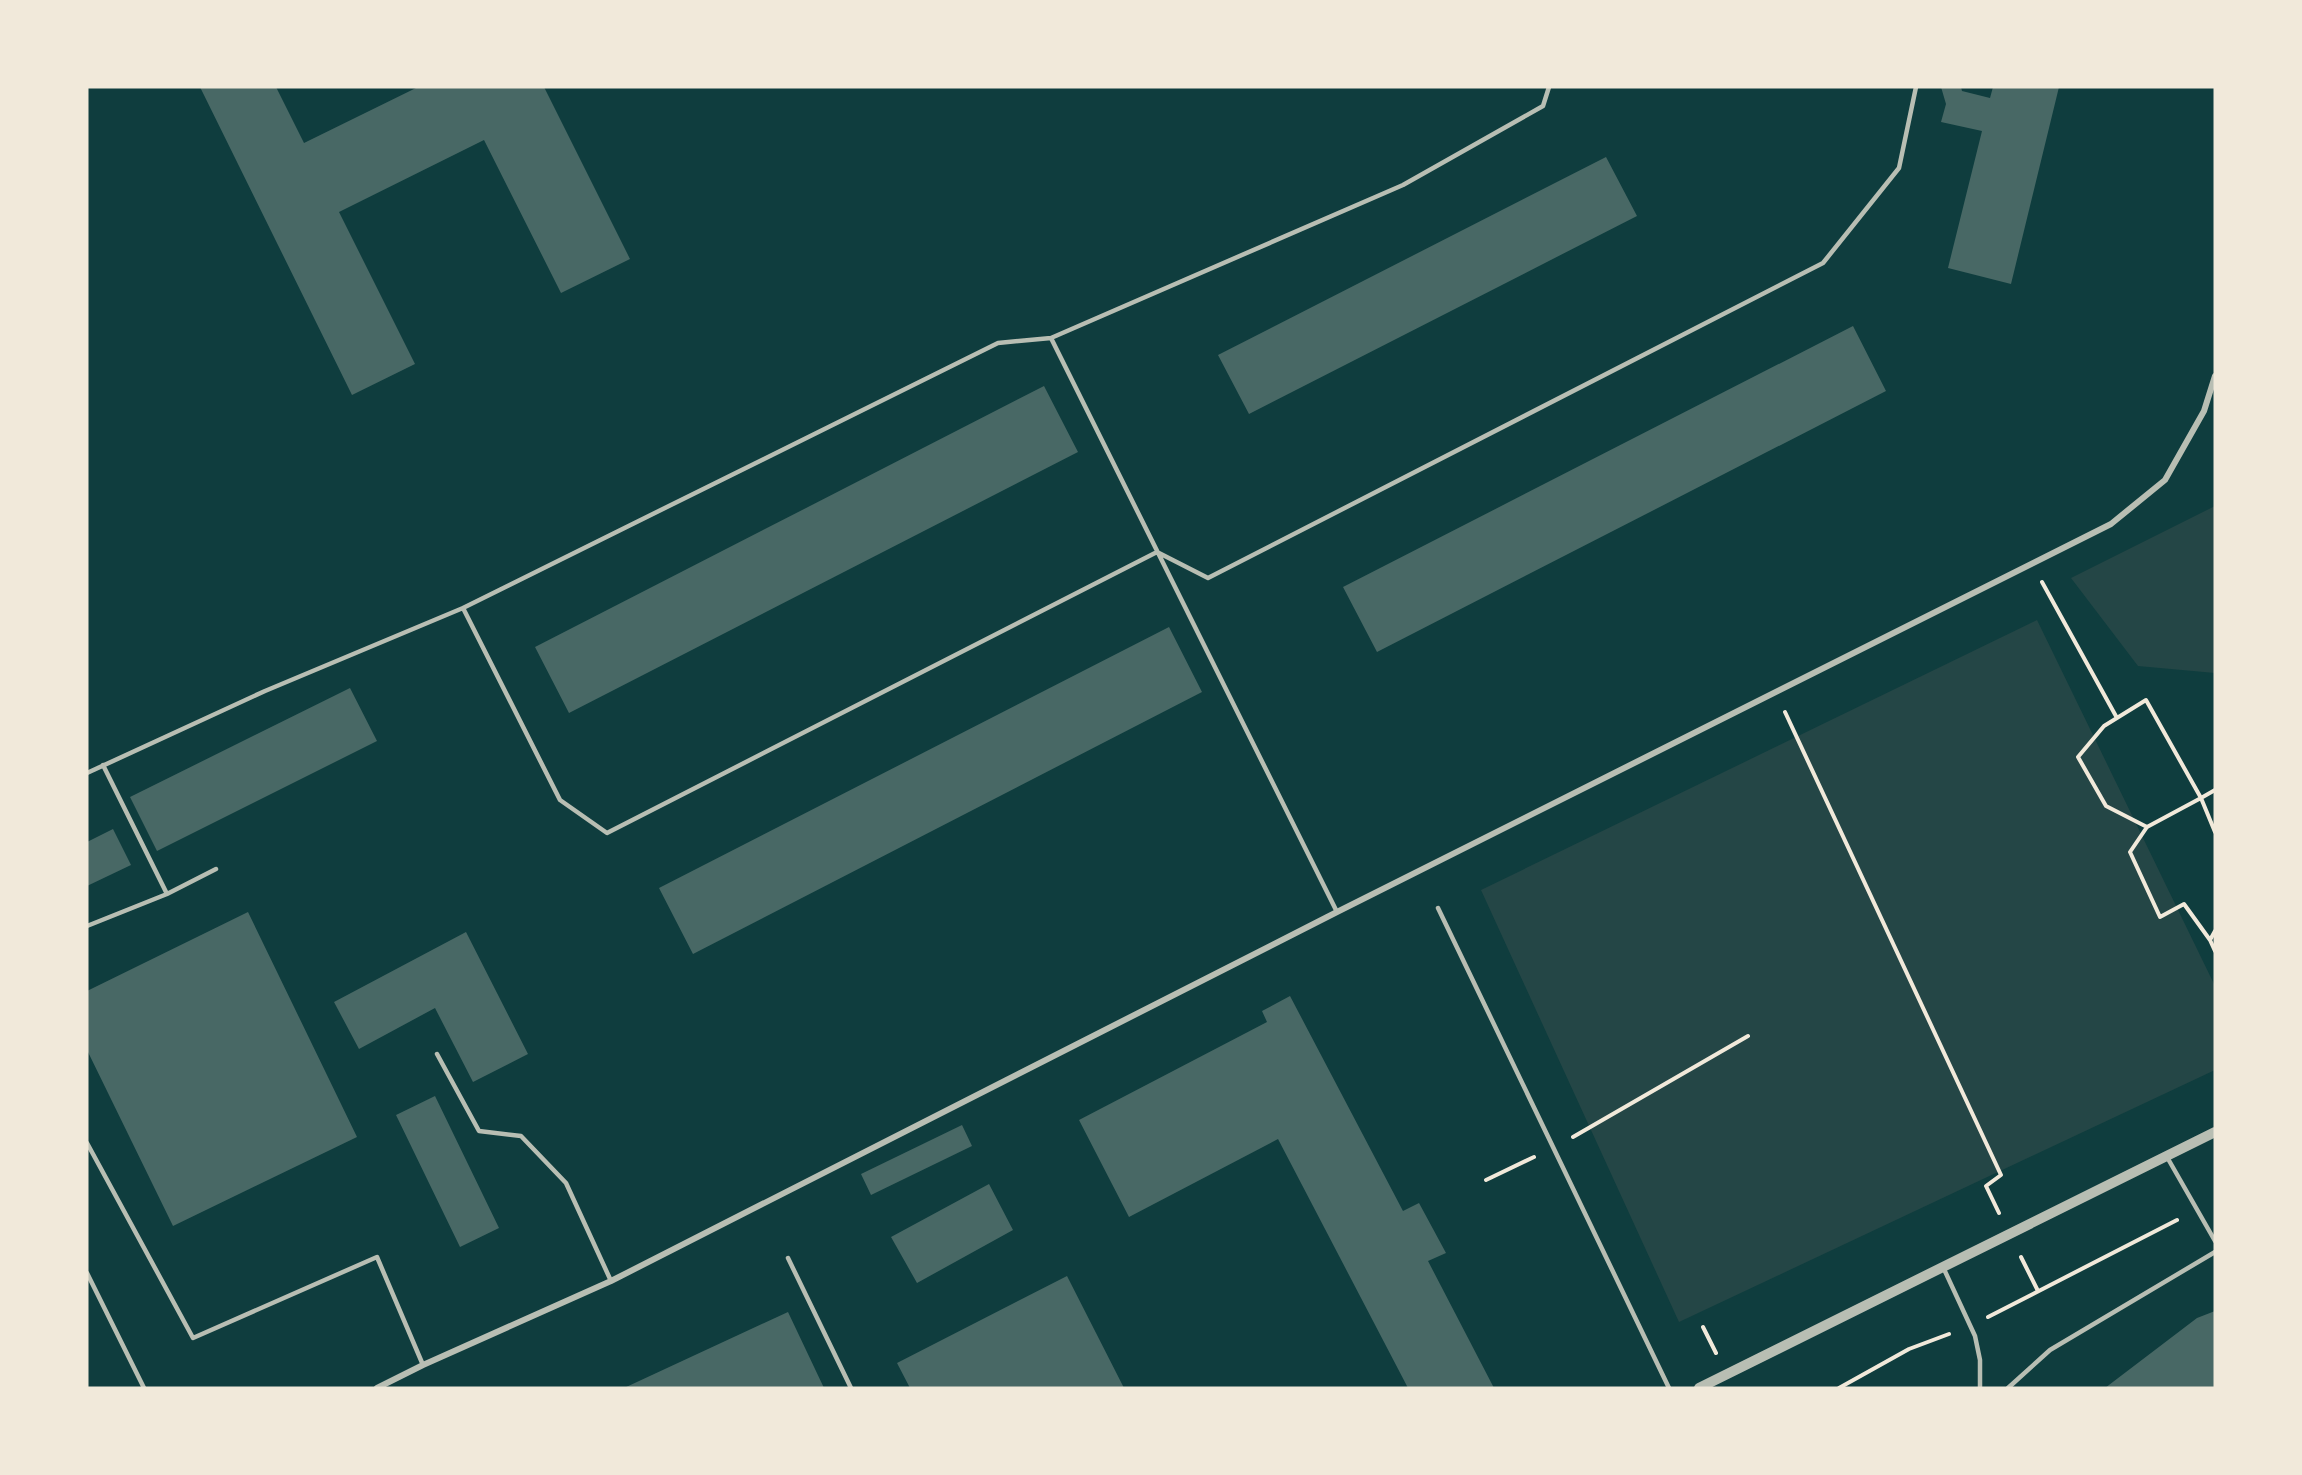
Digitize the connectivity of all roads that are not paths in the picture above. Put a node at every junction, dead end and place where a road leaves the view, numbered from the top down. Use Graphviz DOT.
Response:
graph roads {
  1 [pos="1549,87"];
  2 [pos="1916,87"];
  3 [pos="1051,338"];
  4 [pos="2215,376"];
  5 [pos="1157,552"];
  6 [pos="463,608"];
  7 [pos="103,765"];
  8 [pos="87,773"];
  9 [pos="216,869"];
  10 [pos="166,894"];
  11 [pos="1438,908"];
  12 [pos="1337,912"];
  13 [pos="87,926"];
  14 [pos="437,1054"];
  15 [pos="2215,1132"];
  16 [pos="87,1143"];
  17 [pos="2166,1156"];
  18 [pos="2215,1240"];
  19 [pos="2215,1252"];
  20 [pos="788,1258"];
  21 [pos="1943,1267"];
  22 [pos="87,1273"];
  23 [pos="611,1281"];
  24 [pos="423,1365"];
  25 [pos="144,1388"];
  26 [pos="377,1388"];
  27 [pos="851,1388"];
  28 [pos="1669,1388"];
  29 [pos="1699,1388"];
  30 [pos="1980,1388"];
  31 [pos="2008,1388"];
  1 -- 3 [label="lane"];
  2 -- 5 [label="lane"];
  3 -- 5 [label="lane"];
  3 -- 6 [label="lane"];
  4 -- 12 [label="street"];
  5 -- 6 [label="lane"];
  5 -- 12 [label="lane"];
  6 -- 7 [label="lane"];
  7 -- 8 [label="lane"];
  7 -- 10 [label="lane"];
  9 -- 10 [label="lane"];
  10 -- 13 [label="lane"];
  11 -- 28 [label="lane"];
  12 -- 23 [label="street"];
  14 -- 23 [label="lane"];
  15 -- 17 [label="street"];
  16 -- 24 [label="lane"];
  17 -- 18 [label="lane"];
  17 -- 21 [label="street"];
  19 -- 31 [label="lane"];
  20 -- 27 [label="lane"];
  21 -- 29 [label="street"];
  21 -- 30 [label="lane"];
  22 -- 25 [label="lane"];
  23 -- 24 [label="street"];
  24 -- 26 [label="street"];
}
